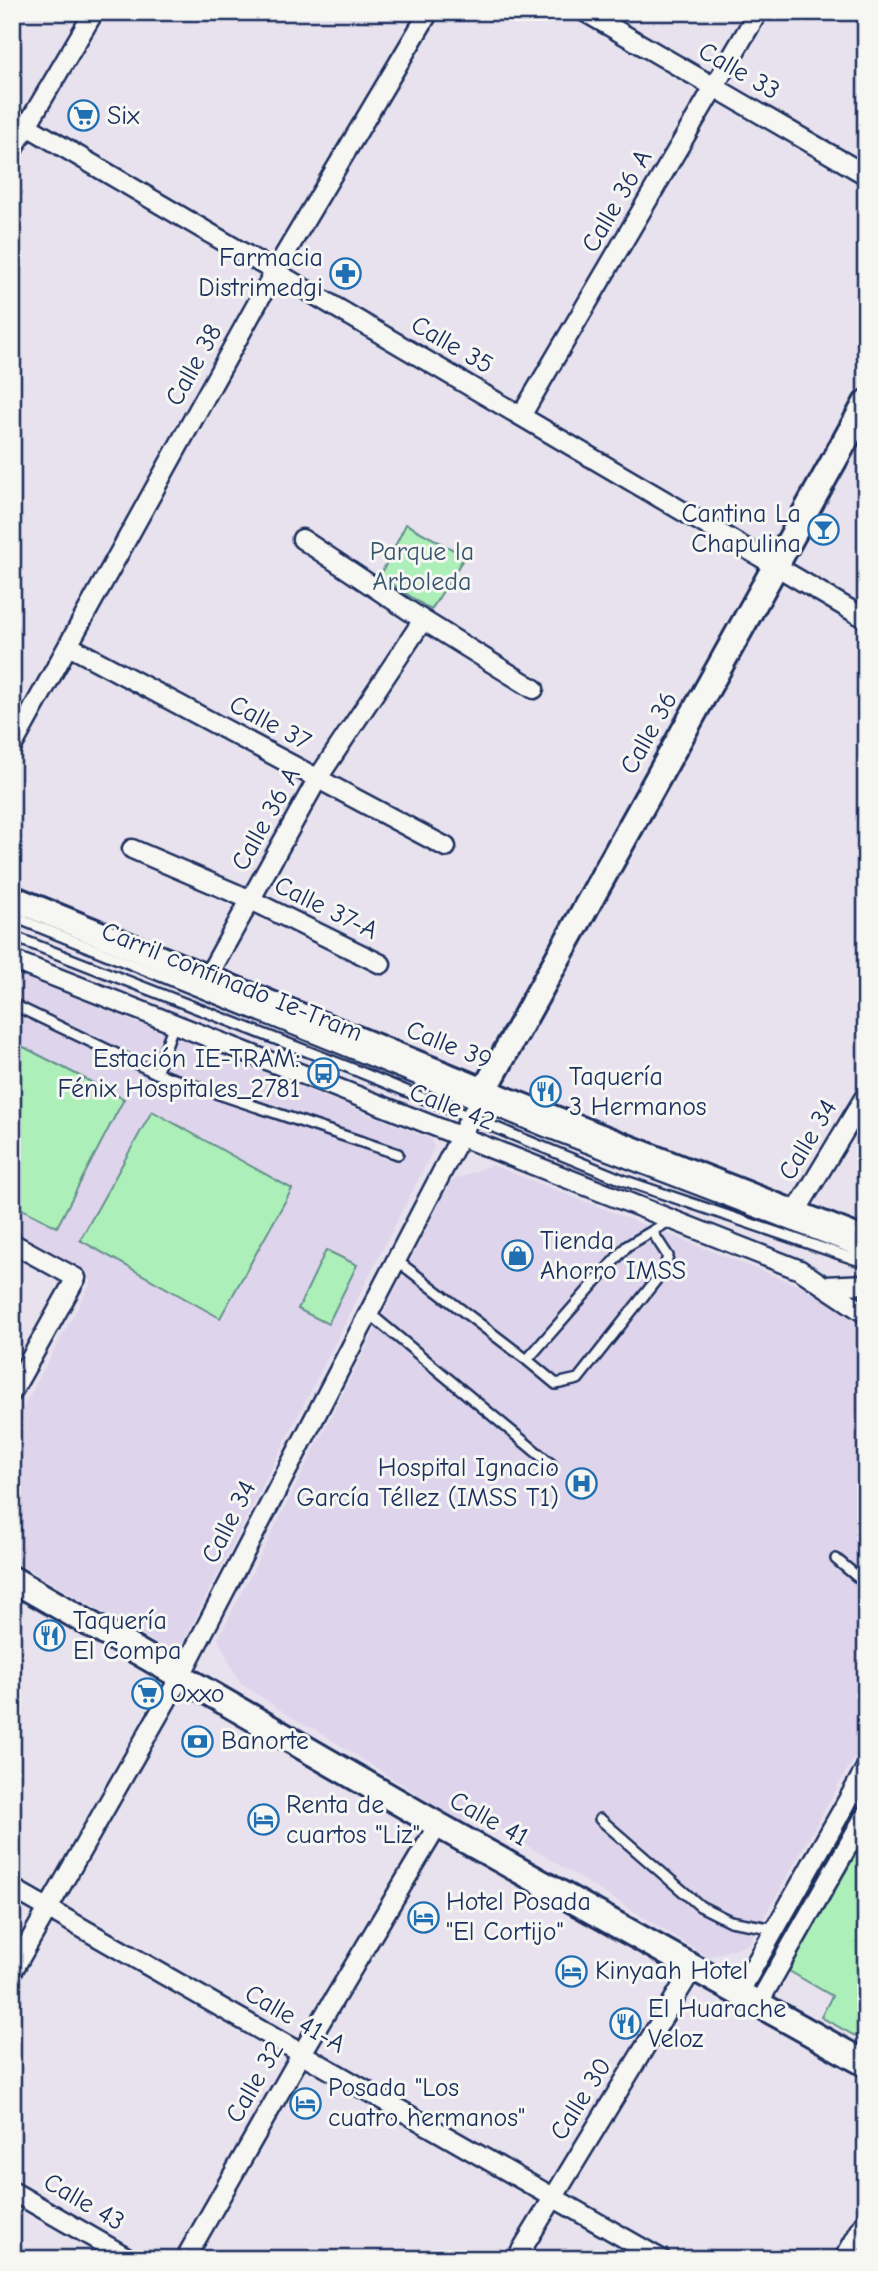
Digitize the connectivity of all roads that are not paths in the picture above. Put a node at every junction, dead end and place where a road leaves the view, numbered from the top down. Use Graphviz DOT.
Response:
graph roads {
  1 [pos="94,12"];
  2 [pos="429,12"];
  3 [pos="585,12"];
  4 [pos="758,12"];
  5 [pos="714,87"];
  6 [pos="19,121"];
  7 [pos="12,151"];
  8 [pos="866,175"];
  9 [pos="275,271"];
  10 [pos="866,403"];
  11 [pos="521,416"];
  12 [pos="302,539"];
  13 [pos="776,566"];
  14 [pos="866,619"];
  15 [pos="423,620"];
  16 [pos="69,646"];
  17 [pos="534,689"];
  18 [pos="12,747"];
  19 [pos="318,778"];
  20 [pos="446,847"];
  21 [pos="132,849"];
  22 [pos="12,898"];
  23 [pos="251,900"];
  24 [pos="12,916"];
  25 [pos="12,936"];
  26 [pos="12,960"];
  27 [pos="381,964"];
  28 [pos="207,978"];
  29 [pos="12,1004"];
  30 [pos="174,1024"];
  31 [pos="156,1073"];
  32 [pos="866,1095"];
  33 [pos="477,1105"];
  34 [pos="459,1138"];
  35 [pos="398,1154"];
  36 [pos="795,1213"];
  37 [pos="672,1219"];
  38 [pos="653,1233"];
  39 [pos="866,1241"];
  40 [pos="12,1243"];
  41 [pos="866,1254"];
  42 [pos="396,1259"];
  43 [pos="866,1262"];
  44 [pos="866,1284"];
  45 [pos="825,1286"];
  46 [pos="368,1312"];
  47 [pos="866,1314"];
  48 [pos="527,1360"];
  49 [pos="12,1392"];
  50 [pos="552,1465"];
  51 [pos="836,1559"];
  52 [pos="12,1579"];
  53 [pos="866,1584"];
  54 [pos="180,1677"];
  55 [pos="866,1768"];
  56 [pos="866,1814"];
  57 [pos="600,1819"];
  58 [pos="438,1825"];
  59 [pos="12,1888"];
  60 [pos="47,1908"];
  61 [pos="775,1929"];
  62 [pos="693,1968"];
  63 [pos="12,1972"];
  64 [pos="749,1999"];
  65 [pos="302,2053"];
  66 [pos="866,2064"];
  67 [pos="12,2191"];
  68 [pos="552,2196"];
  69 [pos="866,2220"];
  70 [pos="130,2259"];
  71 [pos="185,2259"];
  72 [pos="516,2259"];
  73 [pos="661,2259"];
  74 [pos="844,2259"];
  1 -- 6 [label="street"];
  2 -- 9 [label="street, Calle 38"];
  3 -- 5 [label="street, Calle 33"];
  4 -- 5 [label="street, Calle 36 A"];
  5 -- 8 [label="street, Calle 33"];
  5 -- 11 [label="street, Calle 36 A"];
  6 -- 7 [label="street"];
  6 -- 9 [label="street, Calle 35"];
  9 -- 11 [label="street, Calle 35"];
  9 -- 16 [label="street, Calle 38"];
  10 -- 13 [label="street, Calle 36"];
  11 -- 13 [label="street, Calle 35"];
  12 -- 15 [label="street"];
  13 -- 14 [label="street, Calle 35"];
  13 -- 33 [label="street, Calle 36"];
  15 -- 17 [label="street"];
  15 -- 19 [label="street, Calle 36 A"];
  16 -- 18 [label="street, Calle 38"];
  16 -- 19 [label="street, Calle 37"];
  19 -- 20 [label="street, Calle 37"];
  19 -- 23 [label="street, Calle 36 A"];
  21 -- 23 [label="street, Calle 37-A"];
  22 -- 28 [label="street, Calle 39"];
  23 -- 27 [label="street, Calle 37-A"];
  23 -- 28 [label="street, Calle 36 A"];
  24 -- 33 [label="lane, Carril confinado Ie-Tram"];
  25 -- 33 [label="lane, Carril confinado Ie-Tram"];
  26 -- 30 [label="street, Calle 42"];
  28 -- 33 [label="street, Calle 39"];
  29 -- 31 [label="lane"];
  30 -- 31 [label="lane"];
  30 -- 34 [label="street, Calle 42"];
  31 -- 35 [label="lane"];
  32 -- 36 [label="street, Calle 34"];
  33 -- 34 [label="street, Calle 34"];
  33 -- 36 [label="street, Calle 39"];
  33 -- 41 [label="lane, Carril confinado Ie-Tram"];
  33 -- 43 [label="lane, Carril confinado Ie-Tram"];
  34 -- 37 [label="street, Calle 42"];
  34 -- 42 [label="street, Calle 34"];
  36 -- 39 [label="street, Calle 39"];
  37 -- 38 [label="lane"];
  37 -- 45 [label="street, Calle 42"];
  38 -- 48 [label="lane"];
  38 -- 48 [label="lane"];
  40 -- 49 [label="street"];
  42 -- 46 [label="street, Calle 34"];
  42 -- 48 [label="lane"];
  44 -- 45 [label="street"];
  45 -- 47 [label="street, Calle 42"];
  46 -- 50 [label="lane"];
  46 -- 54 [label="street, Calle 34"];
  51 -- 53 [label="lane"];
  52 -- 54 [label="street, Calle 41"];
  54 -- 58 [label="street, Calle 41"];
  54 -- 60 [label="street, Calle 34"];
  55 -- 61 [label="street"];
  56 -- 64 [label="street"];
  57 -- 61 [label="lane"];
  58 -- 62 [label="street, Calle 41"];
  58 -- 65 [label="street, Calle 32"];
  59 -- 60 [label="street, Calle 41-A"];
  60 -- 63 [label="street, Calle 34"];
  60 -- 65 [label="street, Calle 41-A"];
  61 -- 64 [label="street"];
  62 -- 64 [label="street, Calle 41"];
  62 -- 68 [label="street, Calle 30"];
  64 -- 66 [label="street, Calle 41"];
  65 -- 68 [label="street, Calle 41-A"];
  65 -- 71 [label="street, Calle 32"];
  67 -- 70 [label="street, Calle 43"];
  68 -- 72 [label="street, Calle 30"];
  68 -- 73 [label="street, Calle 41-A"];
  69 -- 74 [label="street"];
}
